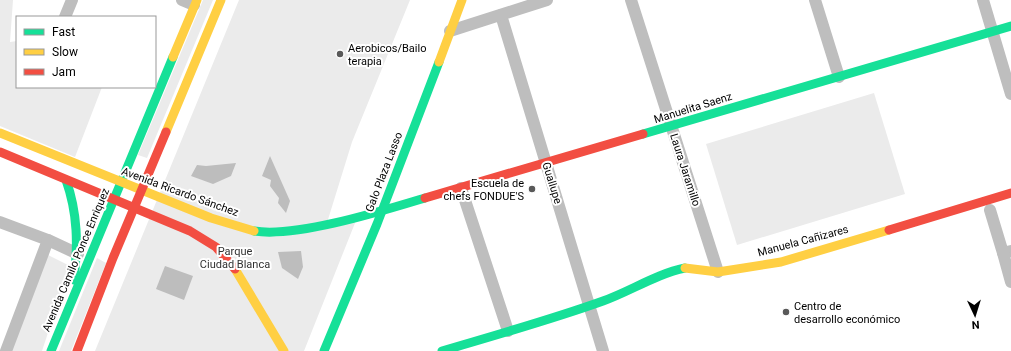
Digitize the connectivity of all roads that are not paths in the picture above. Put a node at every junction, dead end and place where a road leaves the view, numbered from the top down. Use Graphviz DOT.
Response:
graph roads {
  1 [pos="72,0"];
  2 [pos="182,0"];
  3 [pos="221,0"];
  4 [pos="462,0"];
  5 [pos="547,0"];
  6 [pos="631,0"];
  7 [pos="814,0"];
  8 [pos="983,0"];
  9 [pos="196,3"];
  10 [pos="501,15"];
  11 [pos="65,16"];
  12 [pos="1011,26"];
  13 [pos="450,31"];
  14 [pos="994,32"];
  15 [pos="839,77"];
  16 [pos="1011,94"];
  17 [pos="671,127"];
  18 [pos="0,133"];
  19 [pos="0,152"];
  20 [pos="546,164"];
  21 [pos="66,180"];
  22 [pos="121,184"];
  23 [pos="462,188"];
  24 [pos="141,192"];
  25 [pos="1011,193"];
  26 [pos="114,199"];
  27 [pos="134,207"];
  28 [pos="990,210"];
  29 [pos="382,211"];
  30 [pos="0,222"];
  31 [pos="48,240"];
  32 [pos="1007,252"];
  33 [pos="78,254"];
  34 [pos="718,272"];
  35 [pos="1011,282"];
  36 [pos="70,304"];
  37 [pos="589,306"];
  38 [pos="508,331"];
  39 [pos="6,351"];
  40 [pos="51,351"];
  41 [pos="77,351"];
  42 [pos="284,351"];
  43 [pos="324,351"];
  44 [pos="442,351"];
  45 [pos="603,351"];
  1 -- 11 [label="street"];
  2 -- 9 [label="street"];
  3 -- 24 [label="street"];
  4 -- 13 [label="street, Galo Plaza Lasso"];
  5 -- 10 [label="street"];
  6 -- 17 [label="street, Laura Jaramillo"];
  7 -- 15 [label="street"];
  8 -- 14 [label="street"];
  9 -- 22 [label="street, Avenida Camilo Ponce Enriquez"];
  10 -- 13 [label="street"];
  10 -- 20 [label="street, Guallupe"];
  12 -- 14 [label="street, Manuelita Saenz"];
  13 -- 29 [label="street, Galo Plaza Lasso"];
  14 -- 15 [label="street, Manuelita Saenz"];
  14 -- 16 [label="street"];
  15 -- 17 [label="street, Manuelita Saenz"];
  17 -- 20 [label="street, Manuelita Saenz"];
  17 -- 34 [label="street, Laura Jaramillo"];
  18 -- 22 [label="street, Avenida Ricardo Sánchez"];
  19 -- 21 [label="street"];
  20 -- 23 [label="street, Manuelita Saenz"];
  20 -- 37 [label="street, Guallupe"];
  21 -- 26 [label="street"];
  21 -- 33 [label="street"];
  22 -- 24 [label="street, Avenida Ricardo Sánchez"];
  22 -- 26 [label="street, Avenida Camilo Ponce Enriquez"];
  23 -- 29 [label="street, Manuelita Saenz"];
  23 -- 38 [label="street"];
  24 -- 27 [label="street"];
  24 -- 29 [label="street, Avenida Ricardo Sánchez"];
  25 -- 34 [label="street, Manuela Cañizares"];
  26 -- 27 [label="street"];
  26 -- 36 [label="street, Avenida Camilo Ponce Enriquez"];
  27 -- 41 [label="street"];
  27 -- 42 [label="street"];
  28 -- 32 [label="street"];
  29 -- 43 [label="street, Galo Plaza Lasso"];
  30 -- 31 [label="street"];
  31 -- 33 [label="street"];
  31 -- 39 [label="street"];
  32 -- 35 [label="street"];
  33 -- 36 [label="street"];
  34 -- 37 [label="street, Manuela Cañizares"];
  36 -- 40 [label="street, Avenida Camilo Ponce Enriquez"];
  37 -- 38 [label="street, Manuela Cañizares"];
  37 -- 45 [label="street, Guallupe"];
  38 -- 44 [label="street, Manuela Cañizares"];
}
